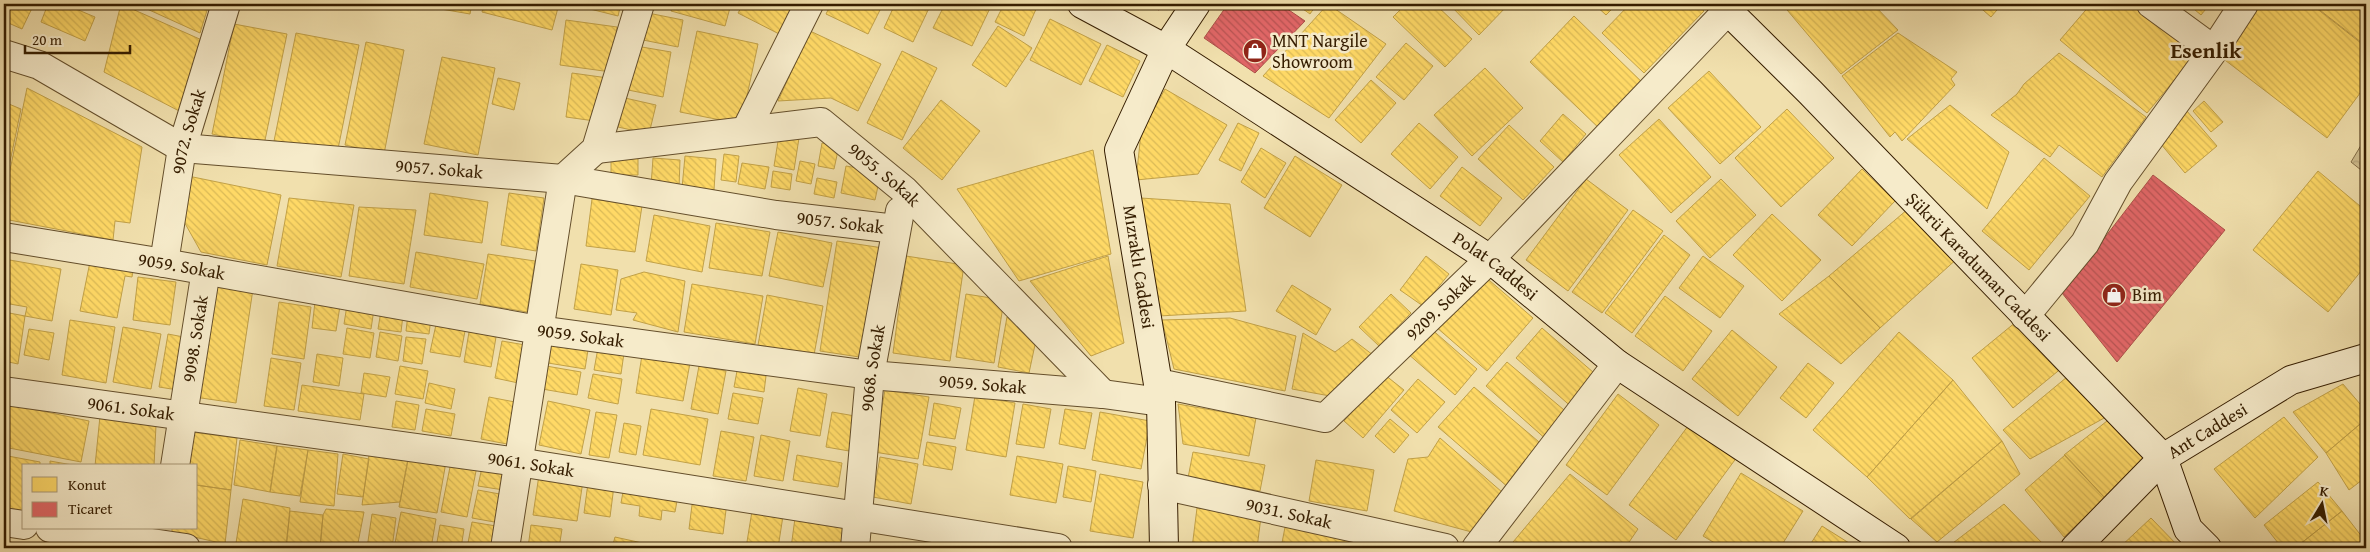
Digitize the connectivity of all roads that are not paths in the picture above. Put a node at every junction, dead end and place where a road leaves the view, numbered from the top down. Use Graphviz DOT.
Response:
graph roads {
  1 [pos="226,4"];
  2 [pos="640,4"];
  3 [pos="809,4"];
  4 [pos="1082,4"];
  5 [pos="1196,4"];
  6 [pos="2151,4"];
  7 [pos="2244,4"];
  8 [pos="1728,6"];
  9 [pos="1166,49"];
  10 [pos="2214,50"];
  11 [pos="4,54"];
  12 [pos="746,130"];
  13 [pos="182,148"];
  14 [pos="596,149"];
  15 [pos="563,179"];
  16 [pos="904,190"];
  17 [pos="896,229"];
  18 [pos="4,238"];
  19 [pos="1490,259"];
  20 [pos="164,263"];
  21 [pos="206,270"];
  22 [pos="2024,316"];
  23 [pos="539,330"];
  24 [pos="2366,358"];
  25 [pos="1616,364"];
  26 [pos="870,375"];
  27 [pos="4,391"];
  28 [pos="1159,393"];
  29 [pos="1103,394"];
  30 [pos="184,415"];
  31 [pos="2163,458"];
  32 [pos="518,462"];
  33 [pos="175,464"];
  34 [pos="1162,485"];
  35 [pos="857,516"];
  36 [pos="4,522"];
  37 [pos="22,524"];
  38 [pos="67,530"];
  39 [pos="168,542"];
  40 [pos="505,548"];
  41 [pos="855,548"];
  42 [pos="1058,548"];
  43 [pos="1164,548"];
  44 [pos="1445,548"];
  45 [pos="1476,548"];
  46 [pos="1896,548"];
  47 [pos="2075,548"];
  48 [pos="2207,548"];
  1 -- 13 [label="street, 9072. Sokak"];
  2 -- 14 [label="street"];
  3 -- 12 [label="street"];
  4 -- 9 [label="street, Polat Caddesi"];
  5 -- 9 [label="street, Mızraklı Caddesi"];
  6 -- 10 [label="street"];
  7 -- 10 [label="street"];
  8 -- 19 [label="street, 9209. Sokak"];
  8 -- 22 [label="street, Şükrü Karaduman Caddesi"];
  9 -- 19 [label="street, Polat Caddesi"];
  9 -- 28 [label="street, Mızraklı Caddesi"];
  10 -- 22 [label="street"];
  11 -- 13 [label="street, 9057. Sokak"];
  12 -- 14 [label="street, 9055. Sokak"];
  12 -- 16 [label="street, 9055. Sokak"];
  13 -- 15 [label="street, 9057. Sokak"];
  13 -- 20 [label="street, 9072. Sokak"];
  14 -- 15 [label="street"];
  15 -- 17 [label="street, 9057. Sokak"];
  15 -- 23 [label="street"];
  16 -- 17 [label="street, 9068. Sokak"];
  16 -- 29 [label="street, 9055. Sokak"];
  17 -- 26 [label="street, 9068. Sokak"];
  18 -- 20 [label="street, 9059. Sokak"];
  19 -- 25 [label="street, Polat Caddesi"];
  19 -- 28 [label="street, 9209. Sokak"];
  20 -- 21 [label="street, 9059. Sokak"];
  21 -- 23 [label="street, 9059. Sokak"];
  21 -- 30 [label="street, 9098. Sokak"];
  22 -- 31 [label="street, Şükrü Karaduman Caddesi"];
  23 -- 26 [label="street, 9059. Sokak"];
  23 -- 32 [label="street"];
  24 -- 31 [label="street, Ant Caddesi"];
  25 -- 45 [label="street"];
  25 -- 46 [label="street, Polat Caddesi"];
  26 -- 29 [label="street, 9059. Sokak"];
  26 -- 35 [label="street, 9068. Sokak"];
  27 -- 30 [label="street, 9061. Sokak"];
  28 -- 29 [label="street, 9059. Sokak"];
  28 -- 34 [label="street, Mızraklı Caddesi"];
  30 -- 32 [label="street, 9061. Sokak"];
  30 -- 33 [label="street, 9098. Sokak"];
  31 -- 47 [label="street, Ant Caddesi"];
  31 -- 48 [label="street, Şükrü Karaduman Caddesi"];
  32 -- 35 [label="street, 9061. Sokak"];
  32 -- 40 [label="street"];
  34 -- 43 [label="street, Mızraklı Caddesi"];
  34 -- 44 [label="street, 9031. Sokak"];
  35 -- 41 [label="street, 9068. Sokak"];
  35 -- 42 [label="street, 9061. Sokak"];
  36 -- 37 [label="street"];
  38 -- 39 [label="street"];
}
